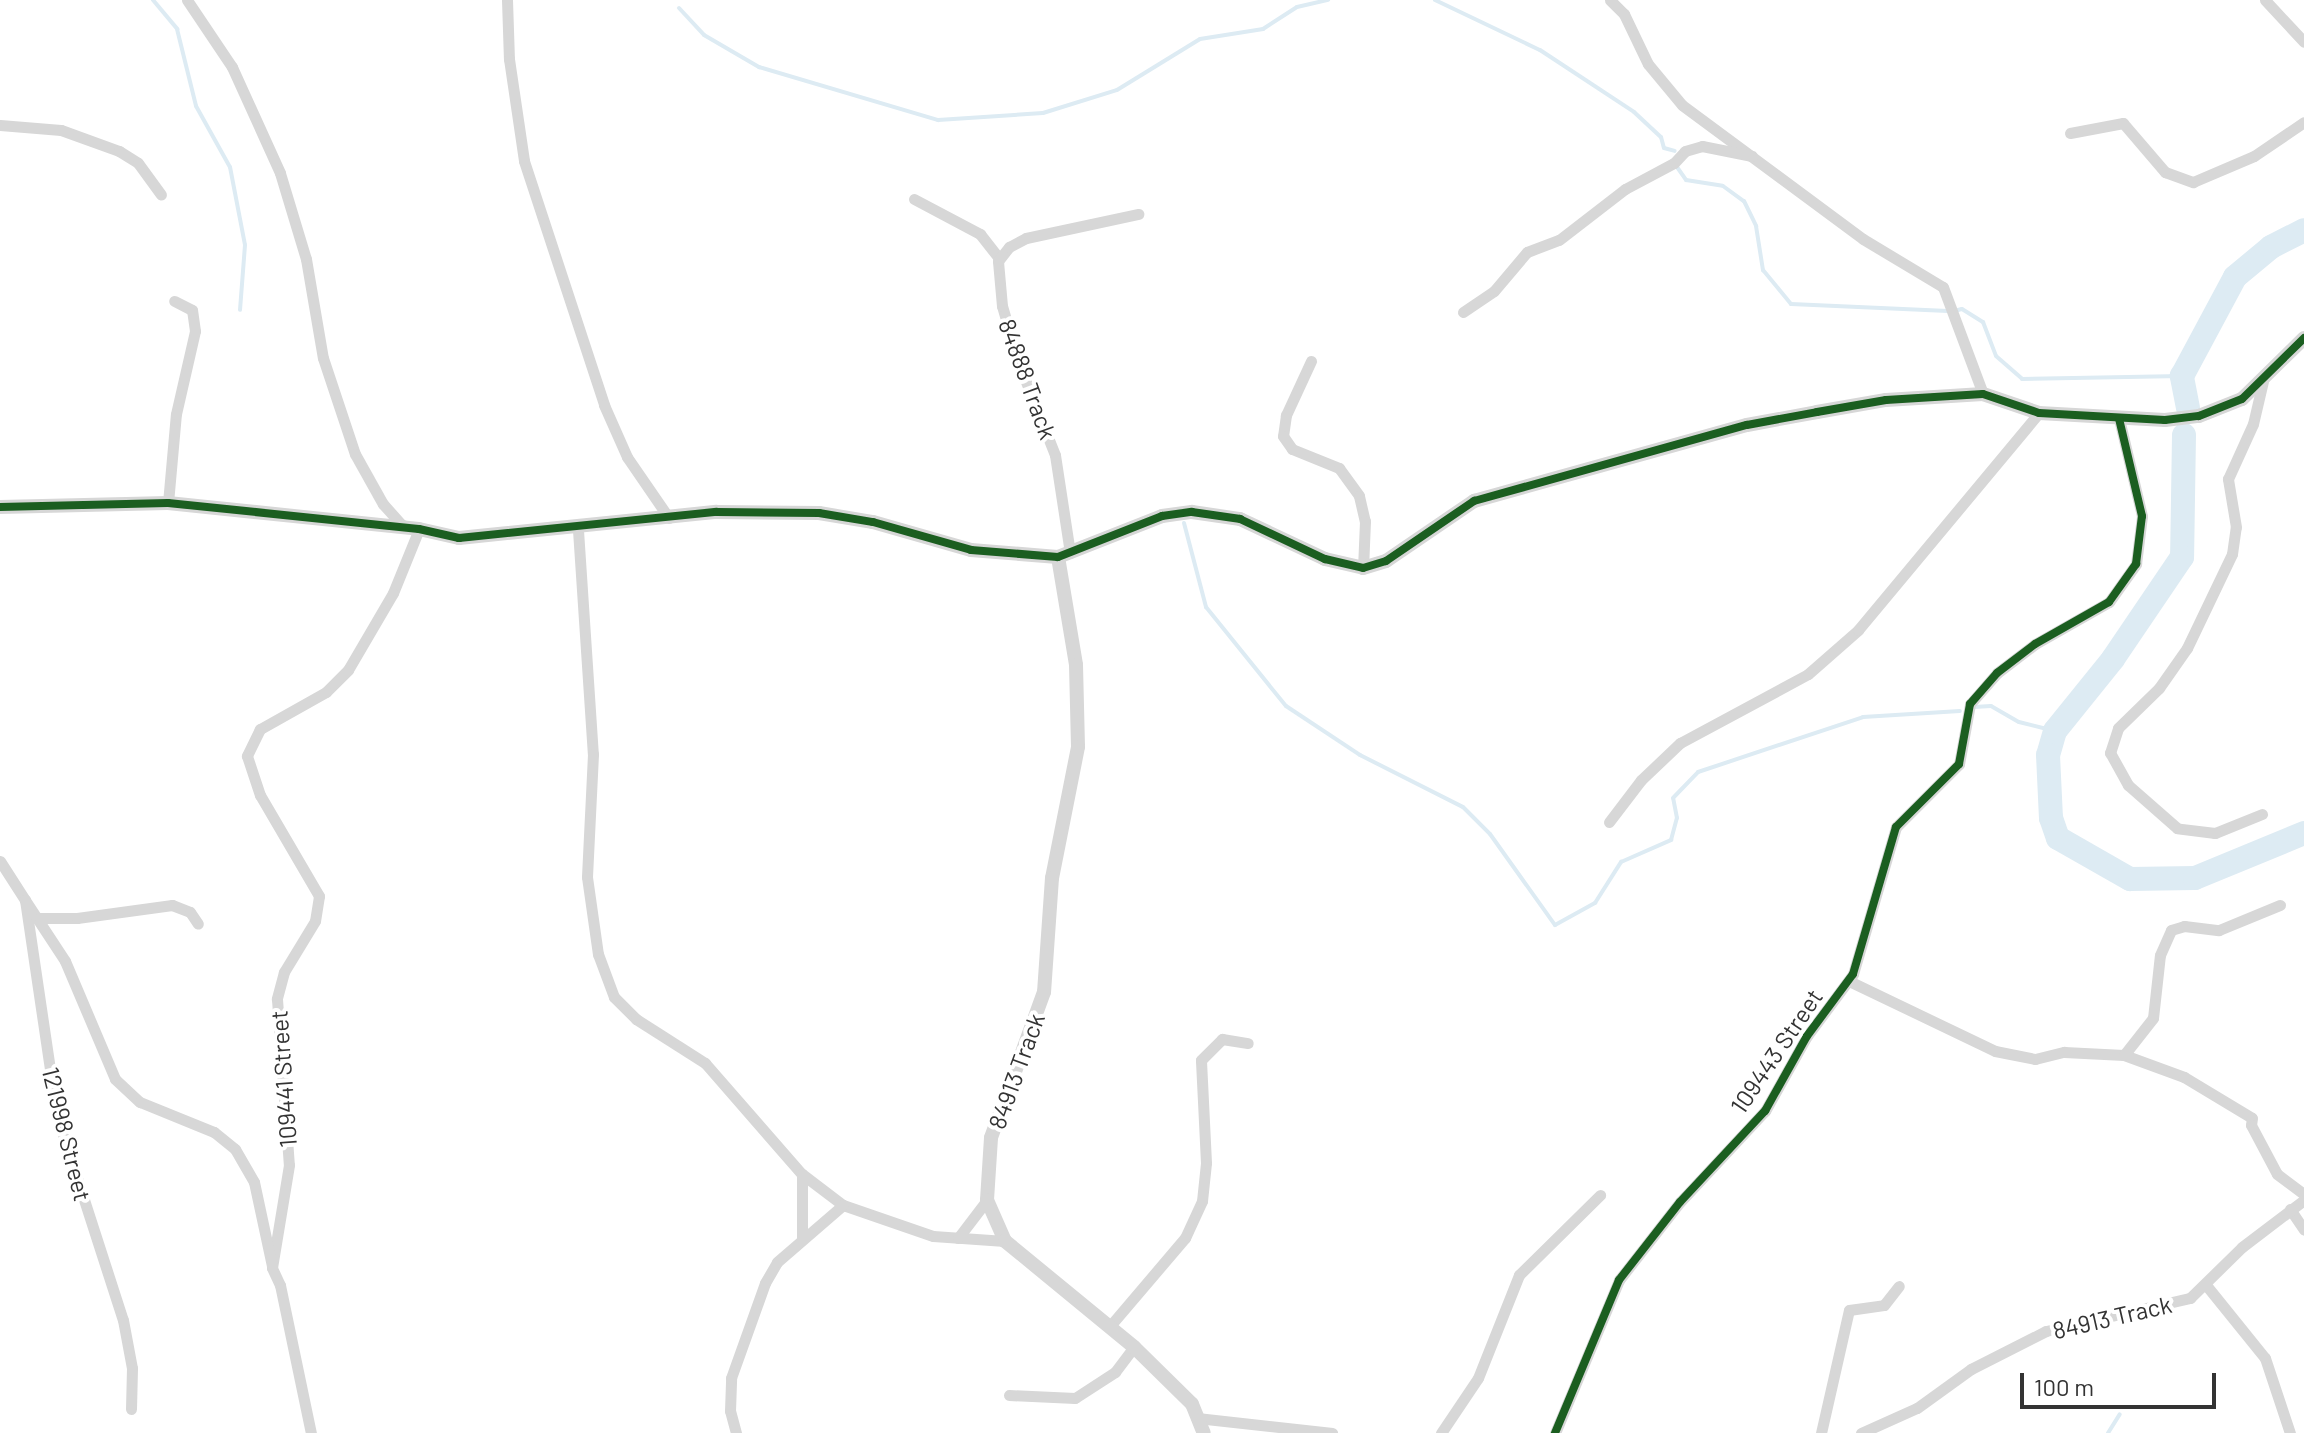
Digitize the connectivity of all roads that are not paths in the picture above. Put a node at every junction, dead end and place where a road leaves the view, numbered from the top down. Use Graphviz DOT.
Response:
graph roads {
  1 [pos="187,0"];
  2 [pos="507,0"];
  3 [pos="1610,0"];
  4 [pos="2265,0"];
  5 [pos="2304,42"];
  6 [pos="2304,122"];
  7 [pos="0,125"];
  8 [pos="2070,133"];
  9 [pos="1760,158"];
  10 [pos="161,195"];
  11 [pos="914,199"];
  12 [pos="1138,214"];
  13 [pos="999,258"];
  14 [pos="174,301"];
  15 [pos="1463,312"];
  16 [pos="2304,338"];
  17 [pos="1311,361"];
  18 [pos="2263,381"];
  19 [pos="1983,394"];
  20 [pos="2039,413"];
  21 [pos="2119,419"];
  22 [pos="168,503"];
  23 [pos="0,507"];
  24 [pos="669,518"];
  25 [pos="419,529"];
  26 [pos="578,530"];
  27 [pos="1064,555"];
  28 [pos="1363,568"];
  29 [pos="2262,814"];
  30 [pos="1609,822"];
  31 [pos="0,861"];
  32 [pos="25,900"];
  33 [pos="2280,905"];
  34 [pos="40,918"];
  35 [pos="198,924"];
  36 [pos="1849,981"];
  37 [pos="1248,1043"];
  38 [pos="2124,1055"];
  39 [pos="802,1174"];
  40 [pos="1600,1195"];
  41 [pos="2304,1197"];
  42 [pos="987,1200"];
  43 [pos="843,1205"];
  44 [pos="2290,1209"];
  45 [pos="2304,1230"];
  46 [pos="802,1238"];
  47 [pos="958,1238"];
  48 [pos="1005,1241"];
  49 [pos="272,1268"];
  50 [pos="2206,1285"];
  51 [pos="1899,1286"];
  52 [pos="1110,1326"];
  53 [pos="1134,1347"];
  54 [pos="1009,1395"];
  55 [pos="131,1409"];
  56 [pos="1194,1411"];
  57 [pos="311,1433"];
  58 [pos="736,1433"];
  59 [pos="1204,1433"];
  60 [pos="1332,1433"];
  61 [pos="1441,1433"];
  62 [pos="1555,1433"];
  63 [pos="1821,1433"];
  64 [pos="1861,1433"];
  65 [pos="2290,1433"];
  1 -- 25 [label="street"];
  2 -- 24 [label="street"];
  3 -- 9 [label="street"];
  4 -- 5 [label="street"];
  6 -- 8 [label="street"];
  7 -- 10 [label="street"];
  9 -- 15 [label="street"];
  9 -- 19 [label="street"];
  11 -- 13 [label="street"];
  12 -- 13 [label="street"];
  13 -- 27 [label="street, 84888 Track"];
  14 -- 22 [label="street"];
  16 -- 18 [label="street"];
  17 -- 28 [label="street"];
  18 -- 21 [label="street"];
  18 -- 29 [label="street"];
  19 -- 20 [label="street"];
  19 -- 28 [label="street"];
  20 -- 21 [label="street"];
  20 -- 30 [label="street"];
  21 -- 36 [label="street, 109443 Street"];
  22 -- 23 [label="street"];
  22 -- 25 [label="street"];
  24 -- 26 [label="street"];
  24 -- 27 [label="street"];
  25 -- 26 [label="street"];
  25 -- 49 [label="street, 109441 Street"];
  26 -- 39 [label="street"];
  27 -- 28 [label="street"];
  27 -- 42 [label="street, 84913 Track"];
  31 -- 32 [label="street, 121998 Street"];
  32 -- 34 [label="street"];
  32 -- 55 [label="street, 121998 Street"];
  33 -- 38 [label="street"];
  34 -- 35 [label="street"];
  34 -- 49 [label="street"];
  36 -- 38 [label="street"];
  36 -- 62 [label="street, 109443 Street"];
  37 -- 52 [label="street"];
  38 -- 41 [label="street"];
  39 -- 43 [label="street"];
  39 -- 46 [label="street"];
  40 -- 61 [label="street"];
  41 -- 44 [label="street, 84913 Track"];
  42 -- 47 [label="street"];
  42 -- 48 [label="street, 84913 Track"];
  43 -- 46 [label="street"];
  43 -- 47 [label="street"];
  44 -- 45 [label="street"];
  44 -- 50 [label="street, 84913 Track"];
  46 -- 58 [label="street"];
  47 -- 48 [label="street"];
  48 -- 52 [label="street, 84913 Track"];
  49 -- 57 [label="street, 109441 Street"];
  50 -- 64 [label="street, 84913 Track"];
  50 -- 65 [label="street"];
  51 -- 63 [label="street"];
  52 -- 53 [label="street, 84913 Track"];
  53 -- 54 [label="street"];
  53 -- 56 [label="street, 84913 Track"];
  56 -- 59 [label="street"];
  56 -- 60 [label="street"];
}
